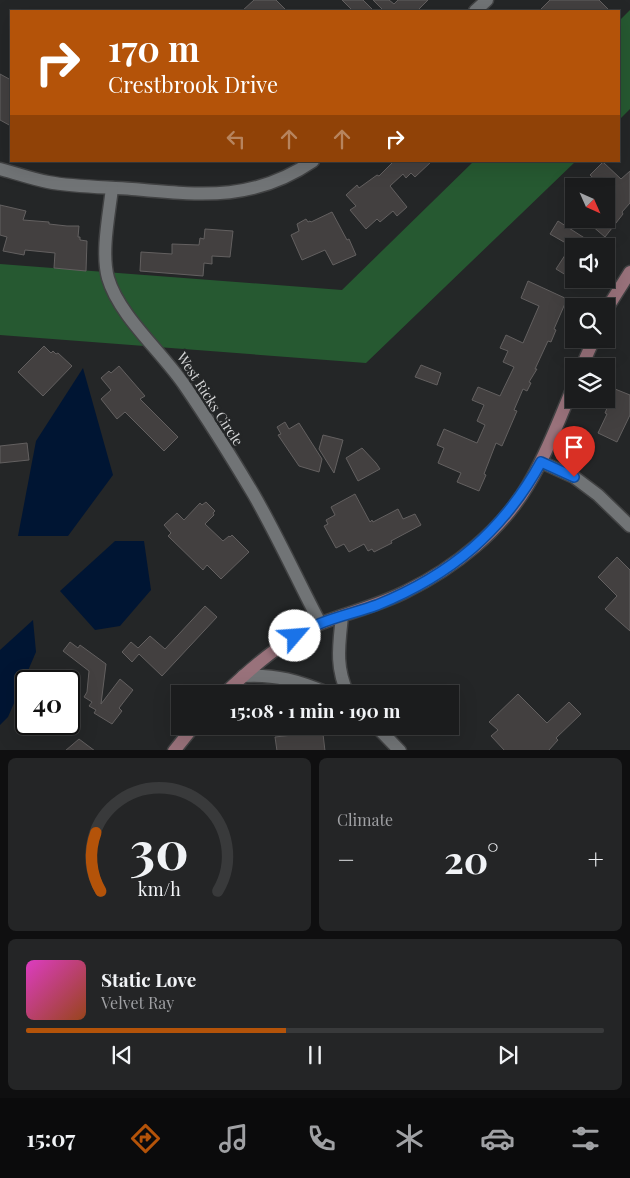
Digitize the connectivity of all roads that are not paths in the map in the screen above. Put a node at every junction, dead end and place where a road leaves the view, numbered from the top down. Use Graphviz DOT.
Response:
graph roads {
  1 [pos="487,0"];
  2 [pos="476,10"];
  3 [pos="311,162"];
  4 [pos="0,169"];
  5 [pos="112,188"];
  6 [pos="630,272"];
  7 [pos="614,298"];
  8 [pos="565,407"];
  9 [pos="541,462"];
  10 [pos="630,526"];
  11 [pos="342,616"];
  12 [pos="320,624"];
  13 [pos="243,676"];
  14 [pos="234,685"];
  15 [pos="305,685"];
  16 [pos="344,685"];
  17 [pos="186,735"];
  18 [pos="385,735"];
  19 [pos="174,750"];
  20 [pos="400,750"];
  1 -- 2 [label="street"];
  3 -- 5 [label="street"];
  4 -- 5 [label="street"];
  5 -- 12 [label="street, West Ricks Circle"];
  6 -- 7 [label="street"];
  8 -- 9 [label="street"];
  9 -- 10 [label="street"];
  9 -- 11 [label="street"];
  11 -- 12 [label="street"];
  11 -- 16 [label="street"];
  12 -- 13 [label="street"];
  13 -- 14 [label="street"];
  13 -- 15 [label="street"];
  17 -- 19 [label="street"];
  18 -- 20 [label="street"];
}
